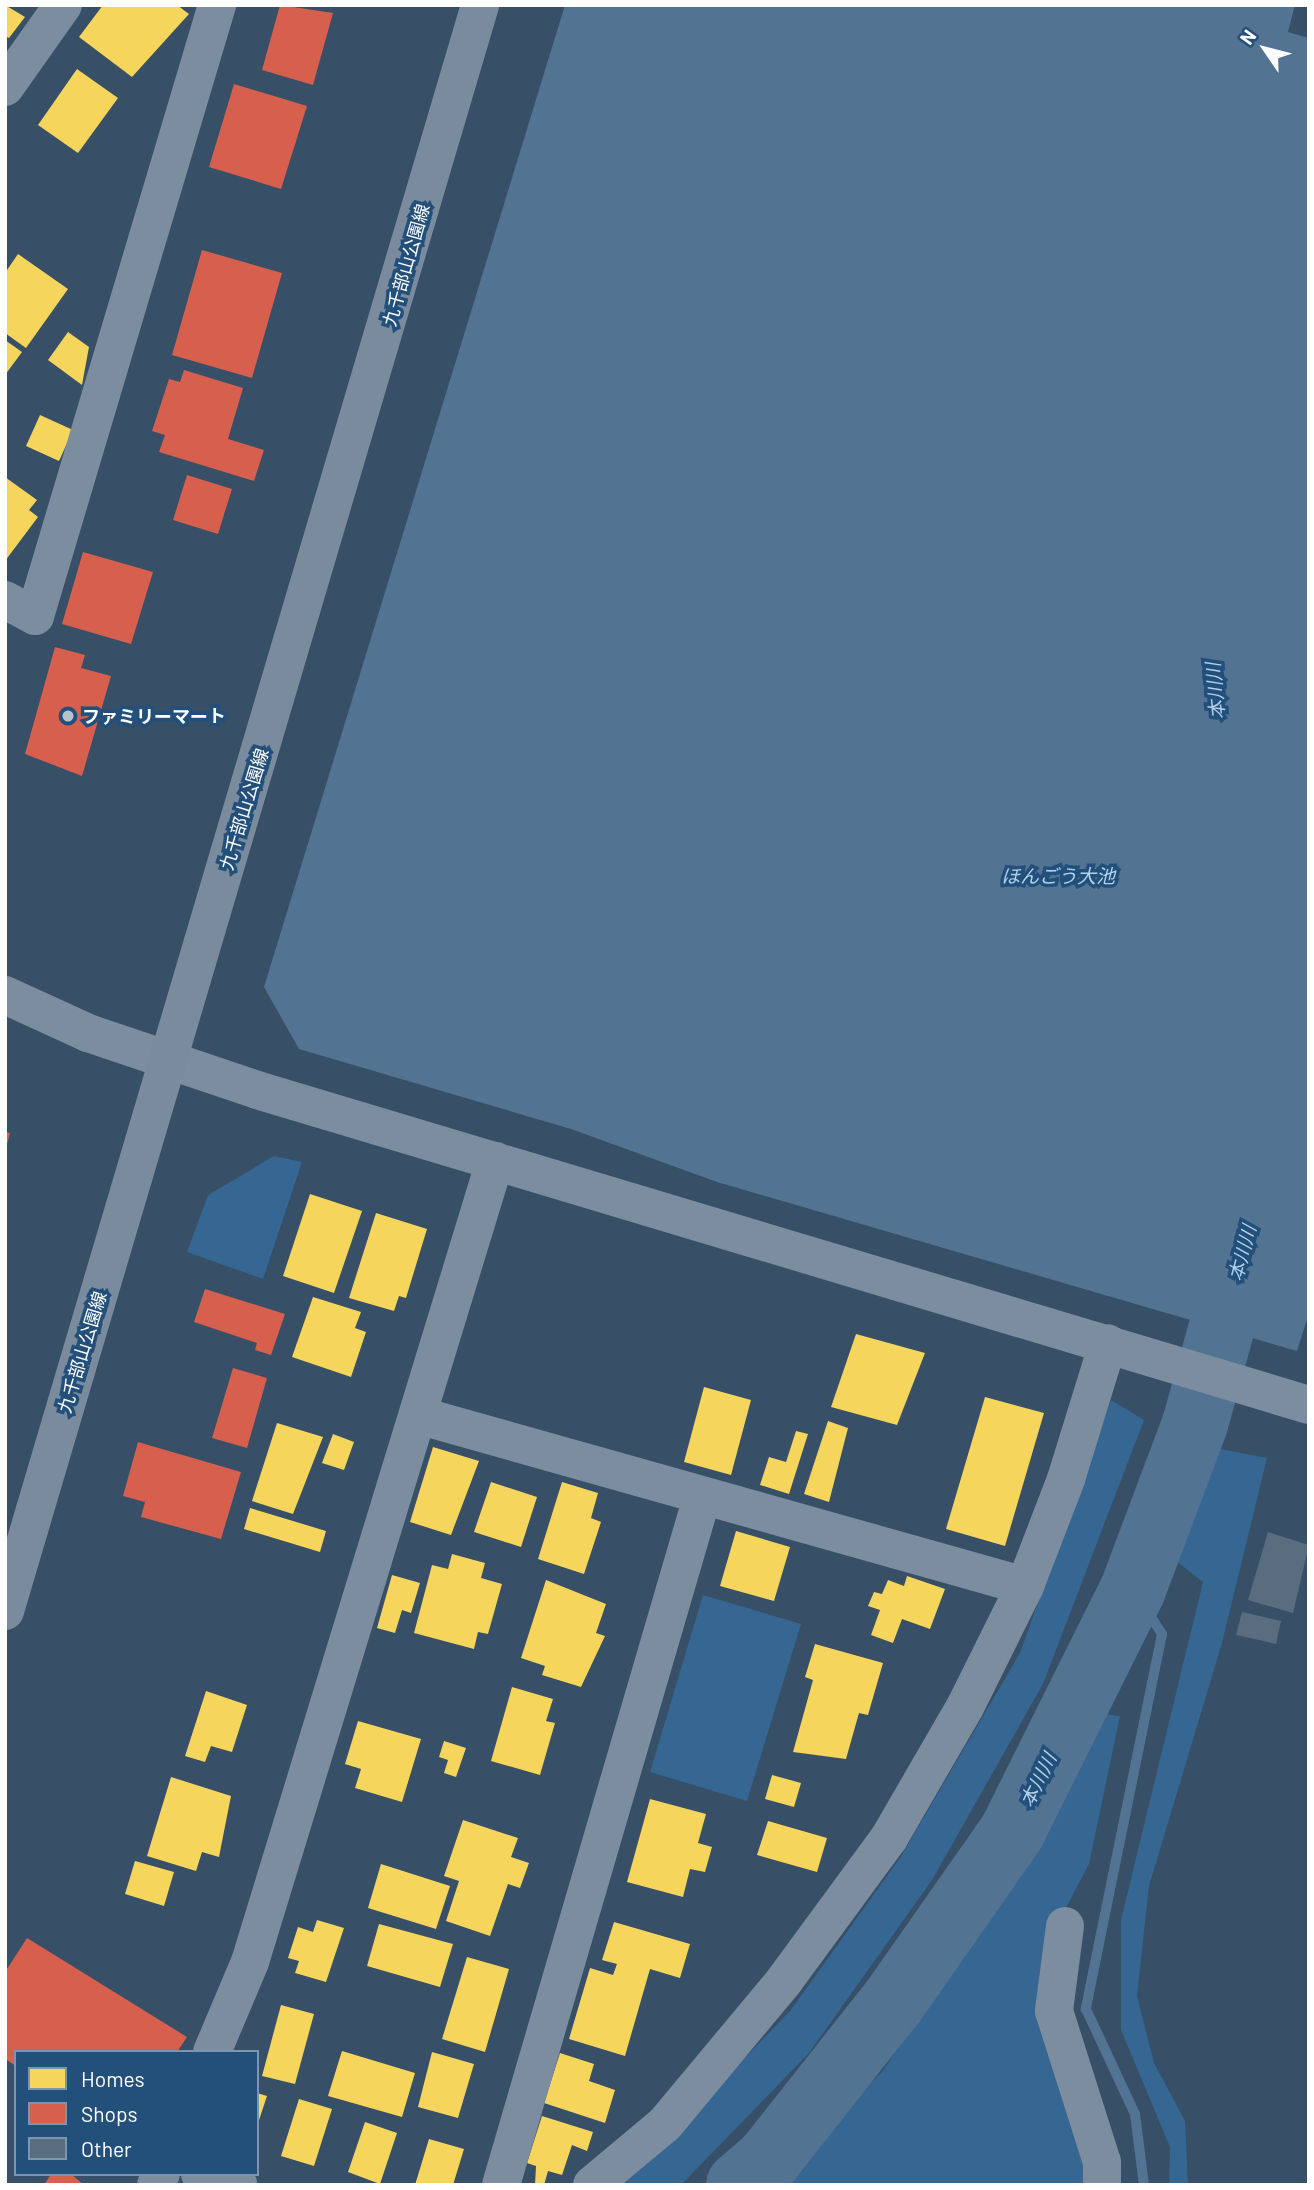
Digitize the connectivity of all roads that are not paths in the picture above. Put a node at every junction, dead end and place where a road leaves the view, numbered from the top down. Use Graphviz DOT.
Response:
graph roads {
  1 [pos="64,5"];
  2 [pos="217,5"];
  3 [pos="480,5"];
  4 [pos="5,87"];
  5 [pos="5,600"];
  6 [pos="5,995"];
  7 [pos="170,1059"];
  8 [pos="495,1161"];
  9 [pos="1108,1343"];
  10 [pos="1306,1392"];
  11 [pos="421,1416"];
  12 [pos="702,1497"];
  13 [pos="1024,1586"];
  14 [pos="5,1612"];
  15 [pos="1065,1926"];
  16 [pos="213,2050"];
  17 [pos="207,2176"];
  18 [pos="238,2185"];
  19 [pos="501,2185"];
  20 [pos="592,2185"];
  21 [pos="1102,2185"];
  1 -- 4 [label="street"];
  2 -- 5 [label="street"];
  3 -- 7 [label="main road, 九千部山公園線"];
  6 -- 7 [label="street"];
  7 -- 8 [label="street"];
  7 -- 14 [label="main road, 九千部山公園線"];
  8 -- 9 [label="street"];
  8 -- 11 [label="street"];
  9 -- 10 [label="street"];
  9 -- 13 [label="street"];
  11 -- 12 [label="street"];
  11 -- 16 [label="street"];
  12 -- 13 [label="street"];
  12 -- 19 [label="street"];
  13 -- 20 [label="street"];
  15 -- 21 [label="street"];
  17 -- 18 [label="street"];
}
